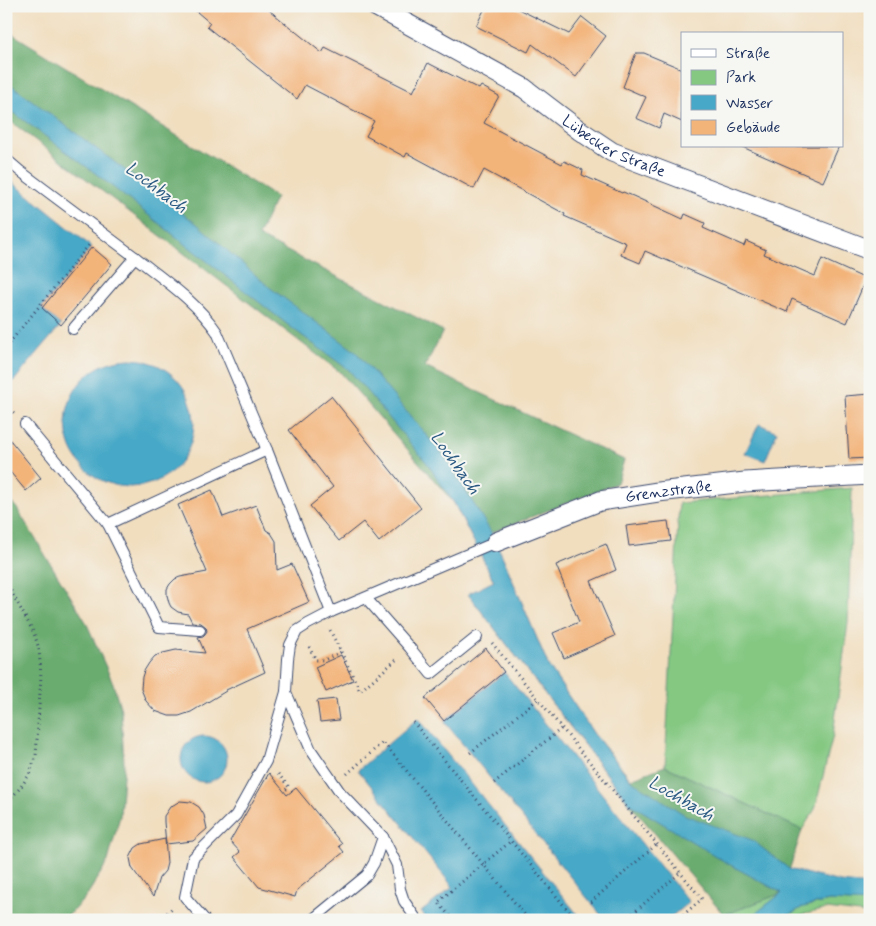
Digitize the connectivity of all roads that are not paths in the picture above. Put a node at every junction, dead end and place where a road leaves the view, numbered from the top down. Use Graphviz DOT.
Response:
graph roads {
  1 [pos="375,6"];
  2 [pos="6,159"];
  3 [pos="870,250"];
  4 [pos="135,257"];
  5 [pos="73,329"];
  6 [pos="25,424"];
  7 [pos="267,450"];
  8 [pos="870,475"];
  9 [pos="108,524"];
  10 [pos="496,542"];
  11 [pos="366,598"];
  12 [pos="327,614"];
  13 [pos="200,630"];
  14 [pos="477,637"];
  15 [pos="286,692"];
  16 [pos="383,837"];
  17 [pos="205,920"];
  18 [pos="312,920"];
  19 [pos="417,920"];
  1 -- 3 [label="street, Lübecker Straße"];
  2 -- 4 [label="lane"];
  4 -- 5 [label="lane"];
  4 -- 7 [label="lane"];
  6 -- 9 [label="lane"];
  7 -- 9 [label="lane"];
  7 -- 12 [label="lane"];
  8 -- 10 [label="street, Grenzstraße"];
  9 -- 13 [label="lane"];
  10 -- 11 [label="lane, Grenzstraße"];
  11 -- 12 [label="lane, Grenzstraße"];
  11 -- 14 [label="lane"];
  12 -- 15 [label="lane, Grenzstraße"];
  15 -- 16 [label="lane"];
  15 -- 17 [label="lane"];
  16 -- 18 [label="lane"];
  16 -- 19 [label="lane"];
}
